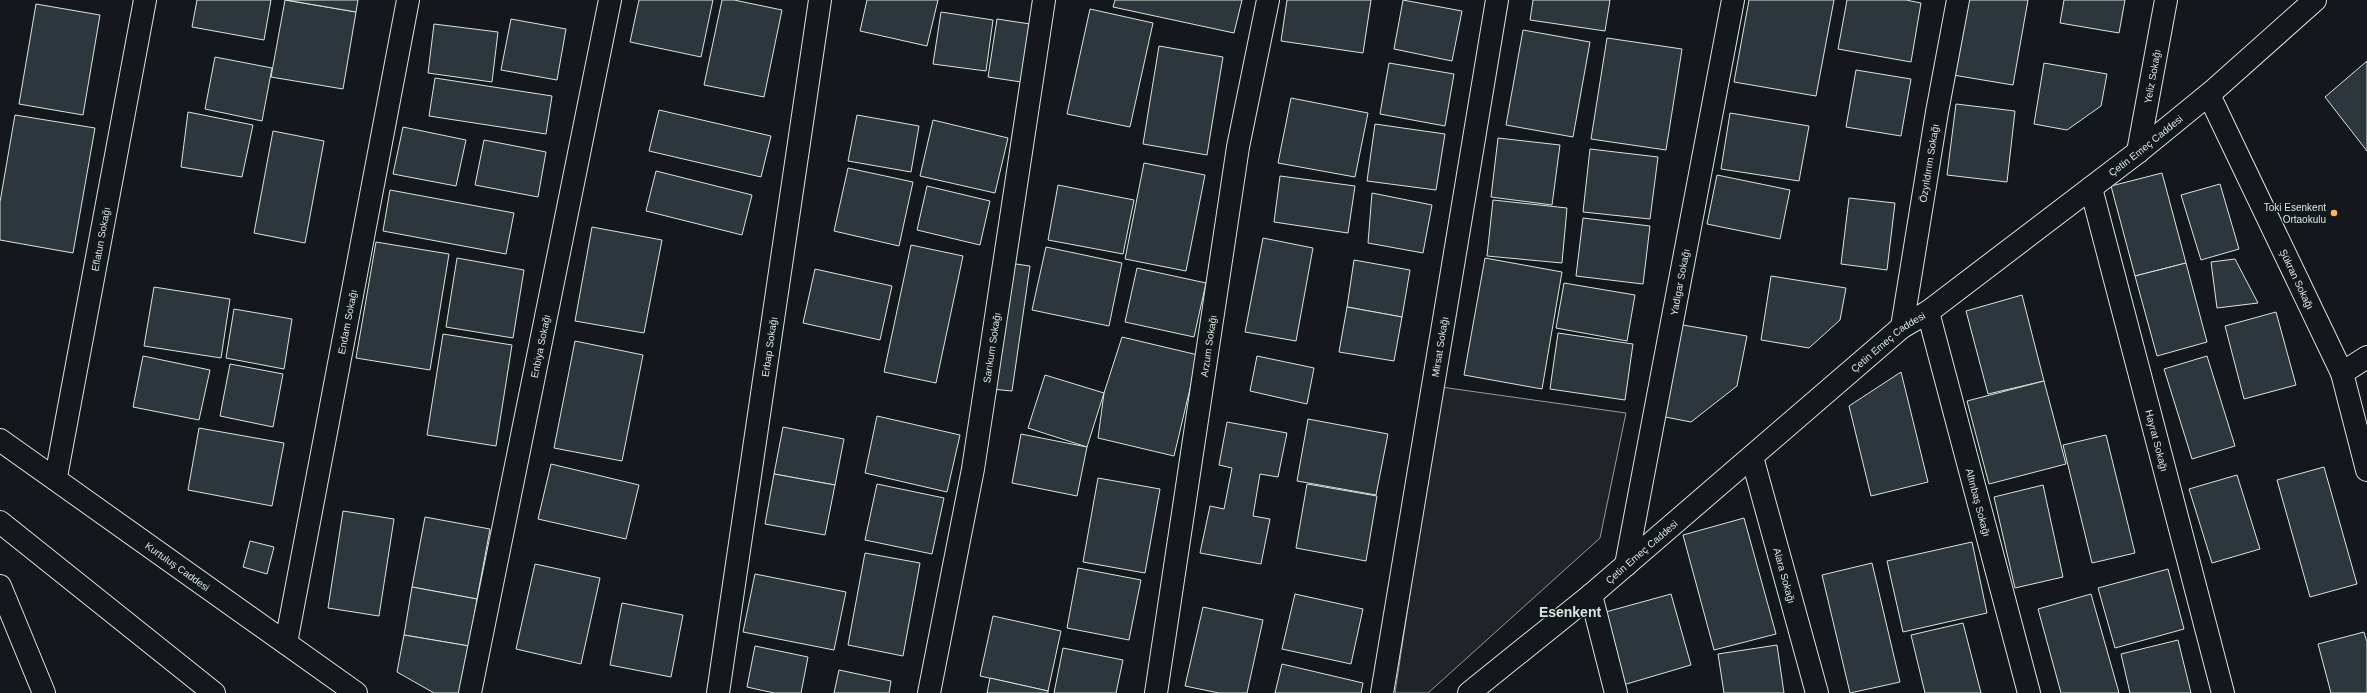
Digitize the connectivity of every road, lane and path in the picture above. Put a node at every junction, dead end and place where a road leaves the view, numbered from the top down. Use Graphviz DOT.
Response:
graph roads {
  1 [pos="145,0"];
  2 [pos="408,0"];
  3 [pos="610,0"];
  4 [pos="820,0"];
  5 [pos="1044,0"];
  6 [pos="1268,0"];
  7 [pos="1497,0"];
  8 [pos="1734,0"];
  9 [pos="1958,0"];
  10 [pos="2166,0"];
  11 [pos="2315,0"];
  12 [pos="2209,95"];
  13 [pos="2138,152"];
  14 [pos="2091,188"];
  15 [pos="1928,312"];
  16 [pos="1902,326"];
  17 [pos="2367,357"];
  18 [pos="2342,373"];
  19 [pos="0,440"];
  20 [pos="1752,458"];
  21 [pos="2367,470"];
  22 [pos="56,477"];
  23 [pos="0,522"];
  24 [pos="1626,565"];
  25 [pos="0,586"];
  26 [pos="1591,595"];
  27 [pos="286,643"];
  28 [pos="44,693"];
  29 [pos="214,693"];
  30 [pos="356,693"];
  31 [pos="470,693"];
  32 [pos="718,693"];
  33 [pos="929,693"];
  34 [pos="1156,693"];
  35 [pos="1382,693"];
  36 [pos="1469,693"];
  37 [pos="1616,693"];
  38 [pos="1818,693"];
  39 [pos="2029,693"];
  40 [pos="2223,693"];
  1 -- 22 [label="street, Eflatun Sokağı"];
  2 -- 27 [label="street, Endam Sokağı"];
  3 -- 31 [label="street, Enbiya Sokağı"];
  4 -- 32 [label="street, Erbap Sokağı"];
  5 -- 33 [label="street, Sarıkum Sokağı"];
  6 -- 34 [label="street, Arzum Sokağı"];
  7 -- 35 [label="street, Mirsat Sokağı"];
  8 -- 24 [label="street, Yadigar Sokağı"];
  9 -- 16 [label="street, Özyıldırım Sokağı"];
  10 -- 13 [label="street, Yeliz Sokağı"];
  11 -- 12 [label="street, Çetin Emeç Caddesi"];
  12 -- 13 [label="street, Çetin Emeç Caddesi"];
  12 -- 18 [label="street, Şükran Sokağı"];
  13 -- 14 [label="street, Çetin Emeç Caddesi"];
  14 -- 15 [label="street, Çetin Emeç Caddesi"];
  14 -- 40 [label="street, Hayrat Sokağı"];
  15 -- 16 [label="street, Çetin Emeç Caddesi"];
  15 -- 39 [label="street, Altınbaş Sokağı"];
  16 -- 20 [label="street, Çetin Emeç Caddesi"];
  17 -- 18 [label="street"];
  18 -- 21 [label="street, Şükran Sokağı"];
  19 -- 22 [label="street, Kurtuluş Caddesi"];
  20 -- 24 [label="street, Çetin Emeç Caddesi"];
  20 -- 38 [label="street, Alara Sokağı"];
  22 -- 27 [label="street, Kurtuluş Caddesi"];
  23 -- 29 [label="street"];
  24 -- 26 [label="street, Çetin Emeç Caddesi"];
  25 -- 28 [label="street"];
  26 -- 36 [label="street, Çetin Emeç Caddesi"];
  26 -- 37 [label="street"];
  27 -- 30 [label="street, Kurtuluş Caddesi"];
}
